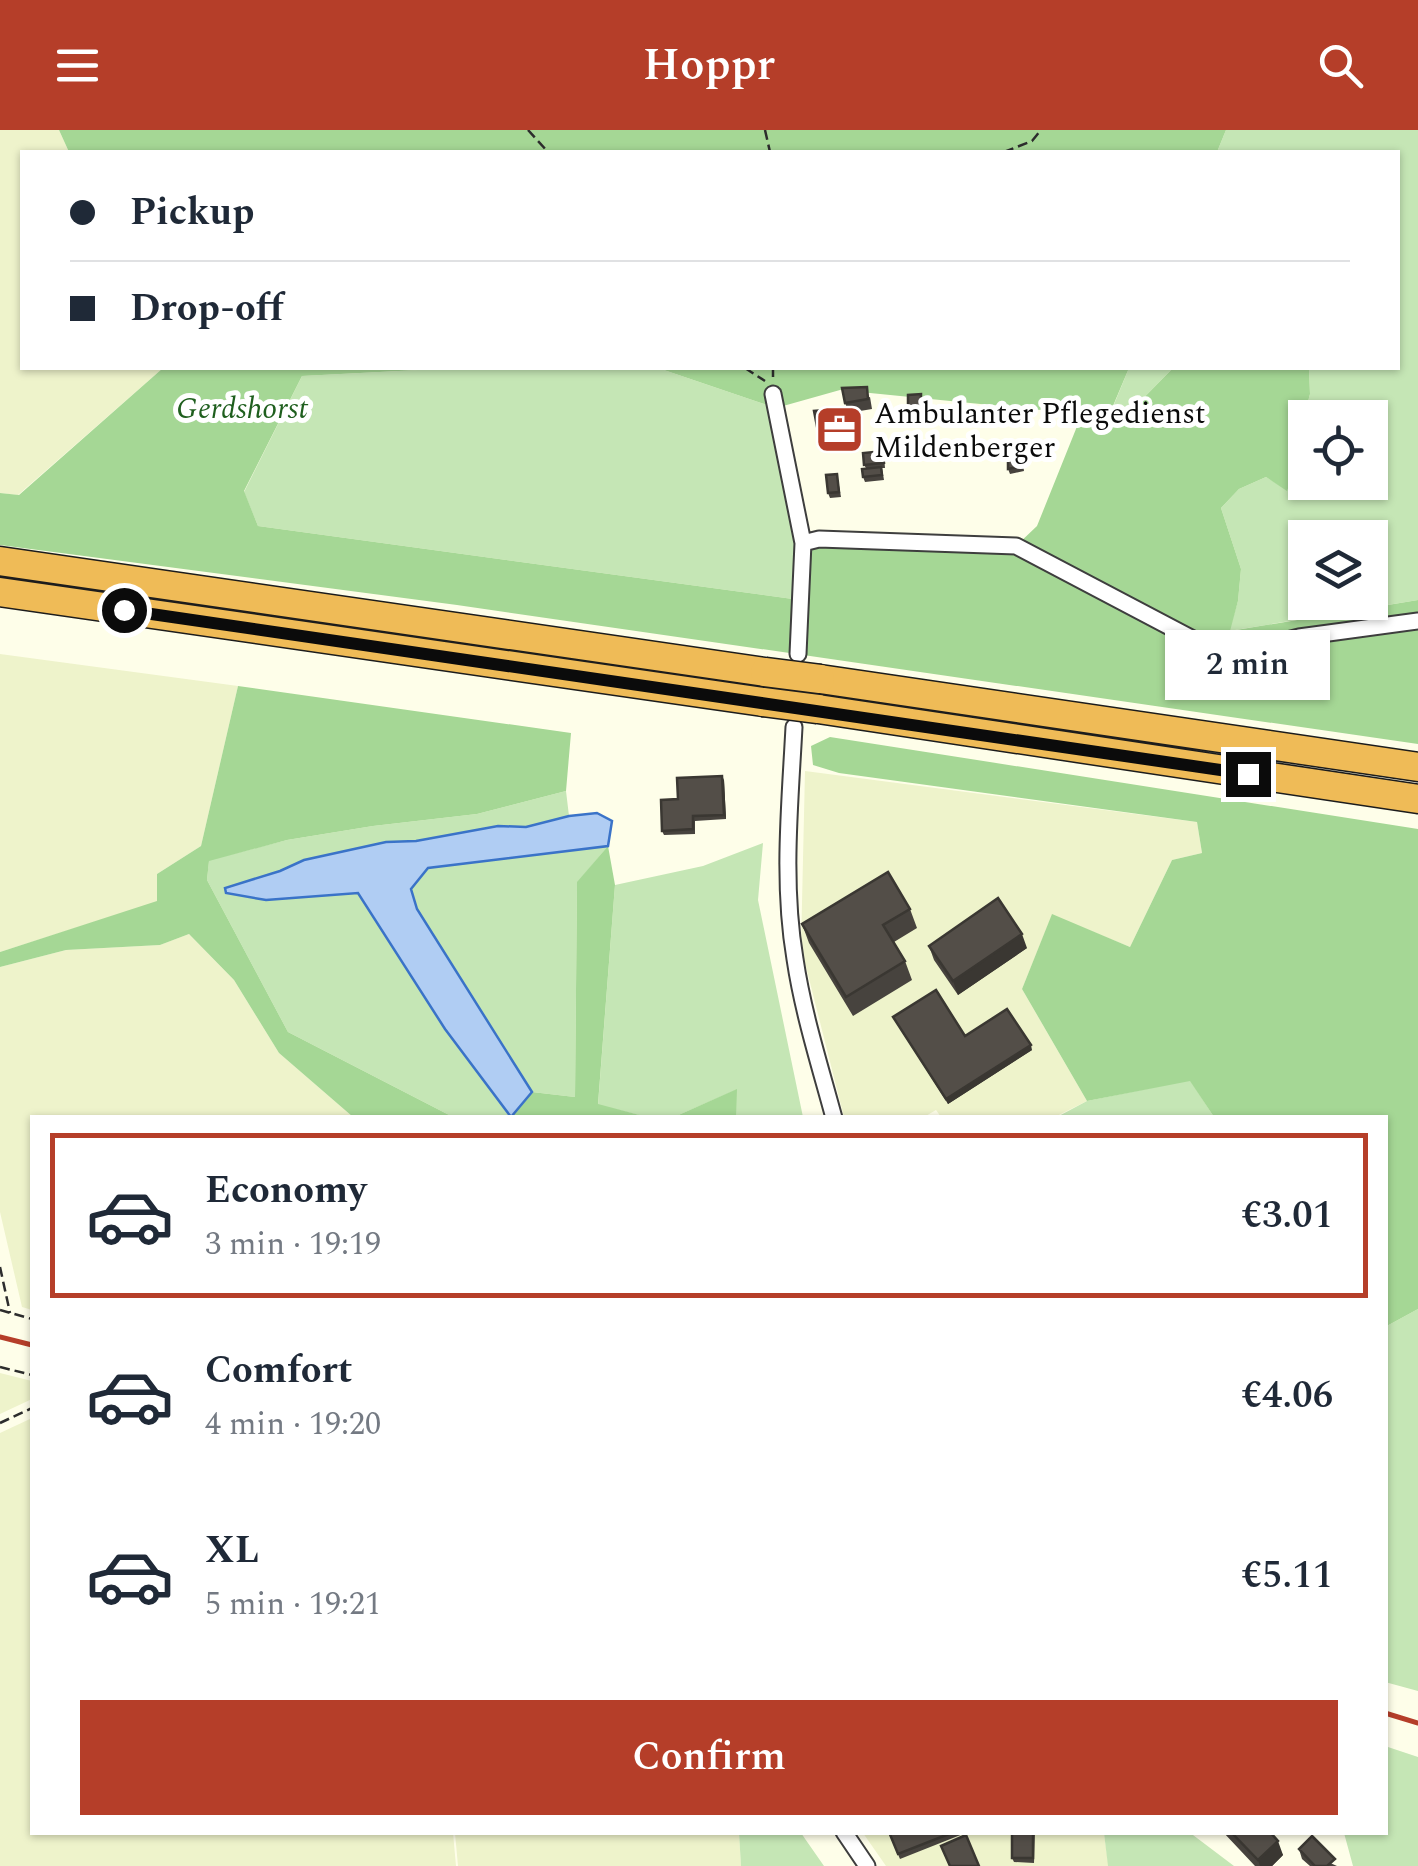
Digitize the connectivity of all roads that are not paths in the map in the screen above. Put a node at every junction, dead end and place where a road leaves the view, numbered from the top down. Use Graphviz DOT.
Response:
graph roads {
  1 [pos="773,390"];
  2 [pos="804,544"];
  3 [pos="0,561"];
  4 [pos="0,592"];
  5 [pos="1418,621"];
  6 [pos="798,654"];
  7 [pos="794,727"];
  8 [pos="1418,767"];
  9 [pos="1418,799"];
  10 [pos="833,1115"];
  11 [pos="846,1835"];
  12 [pos="867,1866"];
  1 -- 2 [label="street"];
  2 -- 5 [label="street"];
  2 -- 6 [label="street"];
  3 -- 8 [label="highway, bridge"];
  4 -- 9 [label="highway, bridge"];
  7 -- 10 [label="street"];
  11 -- 12 [label="street"];
}
